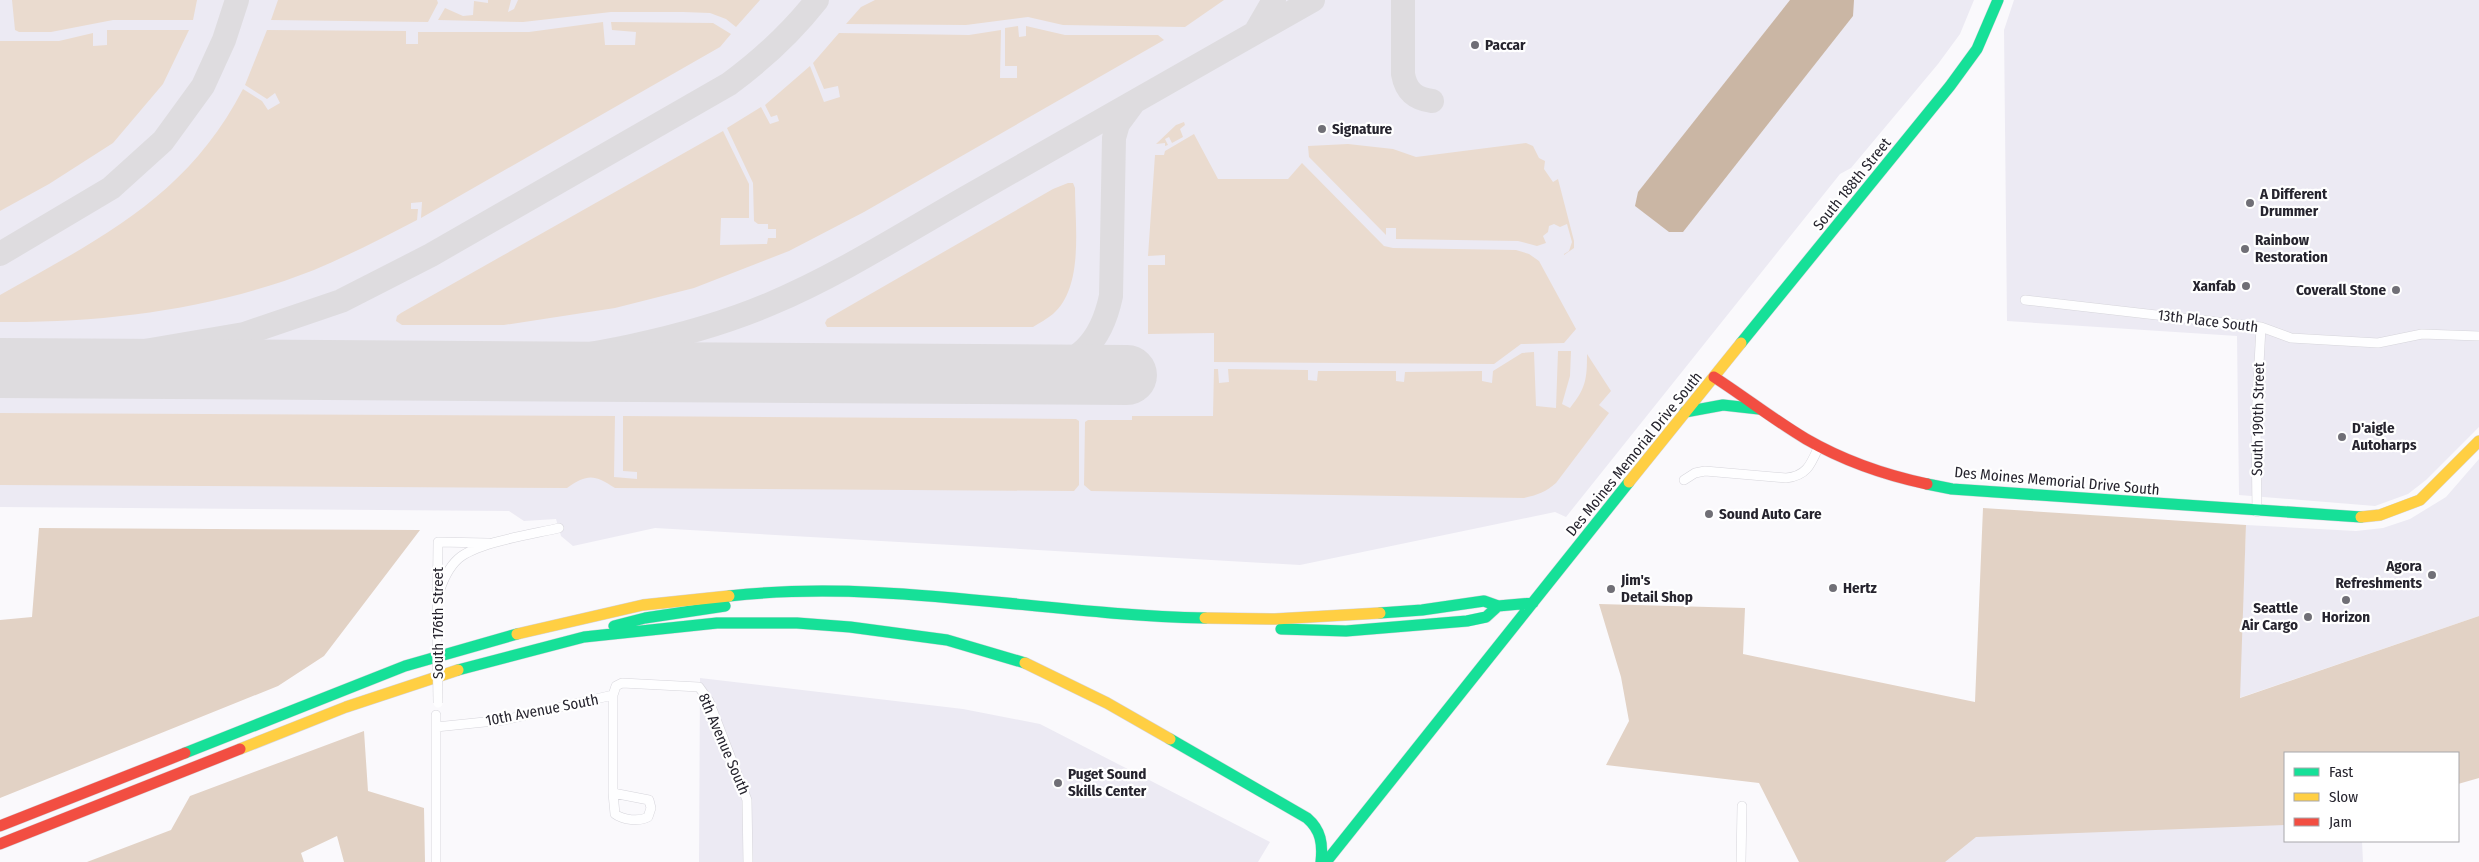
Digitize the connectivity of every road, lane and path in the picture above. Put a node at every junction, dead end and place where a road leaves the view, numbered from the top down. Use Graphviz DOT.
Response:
graph roads {
  1 [pos="1998,0"];
  2 [pos="2025,300"];
  3 [pos="2261,327"];
  4 [pos="2479,336"];
  5 [pos="1714,377"];
  6 [pos="1764,410"];
  7 [pos="1686,412"];
  8 [pos="2479,441"];
  9 [pos="1819,446"];
  10 [pos="1684,480"];
  11 [pos="2256,512"];
  12 [pos="559,528"];
  13 [pos="496,542"];
  14 [pos="438,596"];
  15 [pos="1533,603"];
  16 [pos="1498,606"];
  17 [pos="584,637"];
  18 [pos="699,687"];
  19 [pos="613,695"];
  20 [pos="438,703"];
  21 [pos="436,715"];
  22 [pos="436,727"];
  23 [pos="613,793"];
  24 [pos="1742,806"];
  25 [pos="0,826"];
  26 [pos="0,844"];
  27 [pos="436,862"];
  28 [pos="748,862"];
  29 [pos="1321,862"];
  30 [pos="1326,862"];
  31 [pos="1742,862"];
  1 -- 5 [label="main road, South 188th Street"];
  2 -- 3 [label="street, 13th Place South"];
  3 -- 4 [label="street, 13th Place South"];
  3 -- 11 [label="street, South 190th Street"];
  5 -- 6 [label="main road, Des Moines Memorial Drive South"];
  5 -- 7 [label="main road, Des Moines Memorial Drive South"];
  6 -- 7 [label="main road"];
  6 -- 9 [label="main road, Des Moines Memorial Drive South"];
  7 -- 15 [label="main road, Des Moines Memorial Drive South"];
  8 -- 11 [label="main road, Des Moines Memorial Drive South"];
  9 -- 10 [label="street"];
  9 -- 11 [label="main road, Des Moines Memorial Drive South"];
  12 -- 13 [label="street"];
  13 -- 14 [label="street"];
  13 -- 14 [label="street, South 176th Street"];
  14 -- 20 [label="street, South 176th Street, bridge"];
  15 -- 16 [label="main road"];
  15 -- 30 [label="main road, Des Moines Memorial Drive South"];
  16 -- 17 [label="main road"];
  16 -- 25 [label="main road"];
  17 -- 26 [label="main road"];
  17 -- 29 [label="main road"];
  18 -- 19 [label="street, 10th Avenue South"];
  18 -- 28 [label="street, 8th Avenue South"];
  19 -- 22 [label="street, 10th Avenue South"];
  19 -- 23 [label="street"];
  21 -- 22 [label="street"];
  22 -- 27 [label="street"];
  23 -- 23 [label="street"];
  24 -- 31 [label="street"];
}
